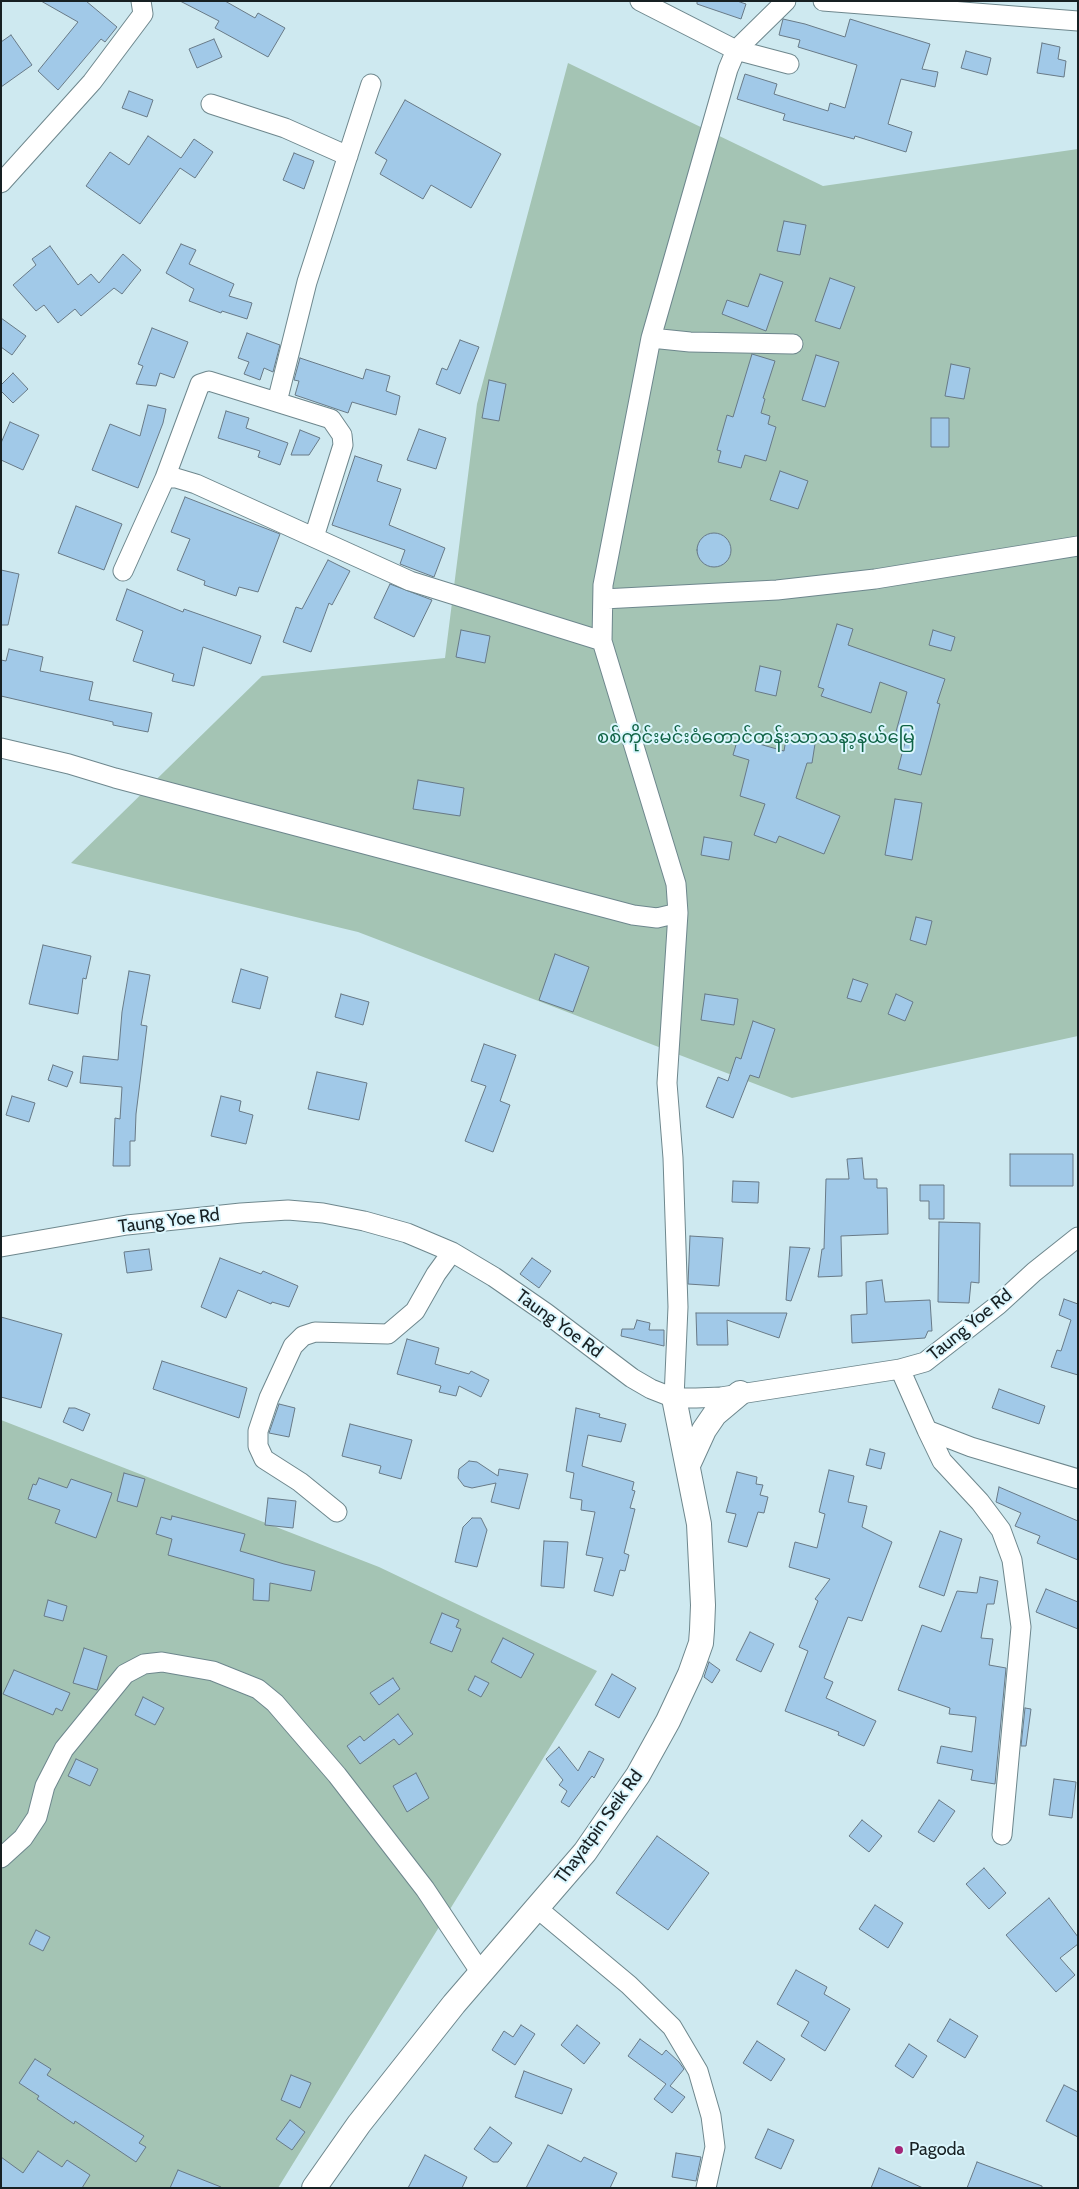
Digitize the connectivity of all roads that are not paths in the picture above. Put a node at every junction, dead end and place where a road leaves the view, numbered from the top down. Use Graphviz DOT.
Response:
graph roads {
  1 [pos="141,1"];
  2 [pos="640,1"];
  3 [pos="786,1"];
  4 [pos="823,1"];
  5 [pos="662,6"];
  6 [pos="1078,21"];
  7 [pos="736,50"];
  8 [pos="789,64"];
  9 [pos="371,84"];
  10 [pos="211,104"];
  11 [pos="348,156"];
  12 [pos="1,183"];
  13 [pos="651,338"];
  14 [pos="793,344"];
  15 [pos="277,402"];
  16 [pos="165,478"];
  17 [pos="314,537"];
  18 [pos="1078,546"];
  19 [pos="123,571"];
  20 [pos="602,599"];
  21 [pos="602,641"];
  22 [pos="1,748"];
  23 [pos="678,913"];
  24 [pos="1073,1246"];
  25 [pos="1,1247"];
  26 [pos="452,1252"];
  27 [pos="900,1369"];
  28 [pos="740,1393"];
  29 [pos="674,1398"];
  30 [pos="927,1430"];
  31 [pos="688,1465"];
  32 [pos="1078,1479"];
  33 [pos="337,1512"];
  34 [pos="1002,1835"];
  35 [pos="1,1858"];
  36 [pos="538,1909"];
  37 [pos="481,1972"];
  38 [pos="314,2188"];
  39 [pos="706,2188"];
  1 -- 12 [label="street"];
  2 -- 5 [label="street"];
  3 -- 7 [label="street"];
  4 -- 6 [label="street"];
  5 -- 7 [label="street"];
  7 -- 8 [label="street"];
  7 -- 13 [label="street"];
  9 -- 11 [label="street"];
  10 -- 11 [label="street"];
  11 -- 15 [label="street"];
  13 -- 14 [label="street"];
  13 -- 20 [label="street"];
  15 -- 16 [label="street"];
  15 -- 17 [label="street"];
  16 -- 17 [label="street"];
  16 -- 19 [label="street"];
  17 -- 21 [label="street"];
  18 -- 20 [label="street"];
  20 -- 21 [label="street"];
  21 -- 23 [label="street"];
  22 -- 23 [label="street"];
  23 -- 29 [label="street"];
  24 -- 27 [label="street, Taung Yoe Rd"];
  25 -- 26 [label="street, Taung Yoe Rd"];
  26 -- 29 [label="street, Taung Yoe Rd"];
  26 -- 33 [label="street"];
  27 -- 28 [label="street, Taung Yoe Rd"];
  27 -- 30 [label="street"];
  28 -- 29 [label="street, Taung Yoe Rd"];
  28 -- 31 [label="street"];
  29 -- 31 [label="street, Thayatpin Seik Rd"];
  30 -- 32 [label="street"];
  30 -- 34 [label="street"];
  31 -- 36 [label="street, Thayatpin Seik Rd"];
  35 -- 37 [label="street"];
  36 -- 37 [label="street, Thayatpin Seik Rd"];
  36 -- 39 [label="street"];
  37 -- 38 [label="street, Thayatpin Seik Rd"];
}
